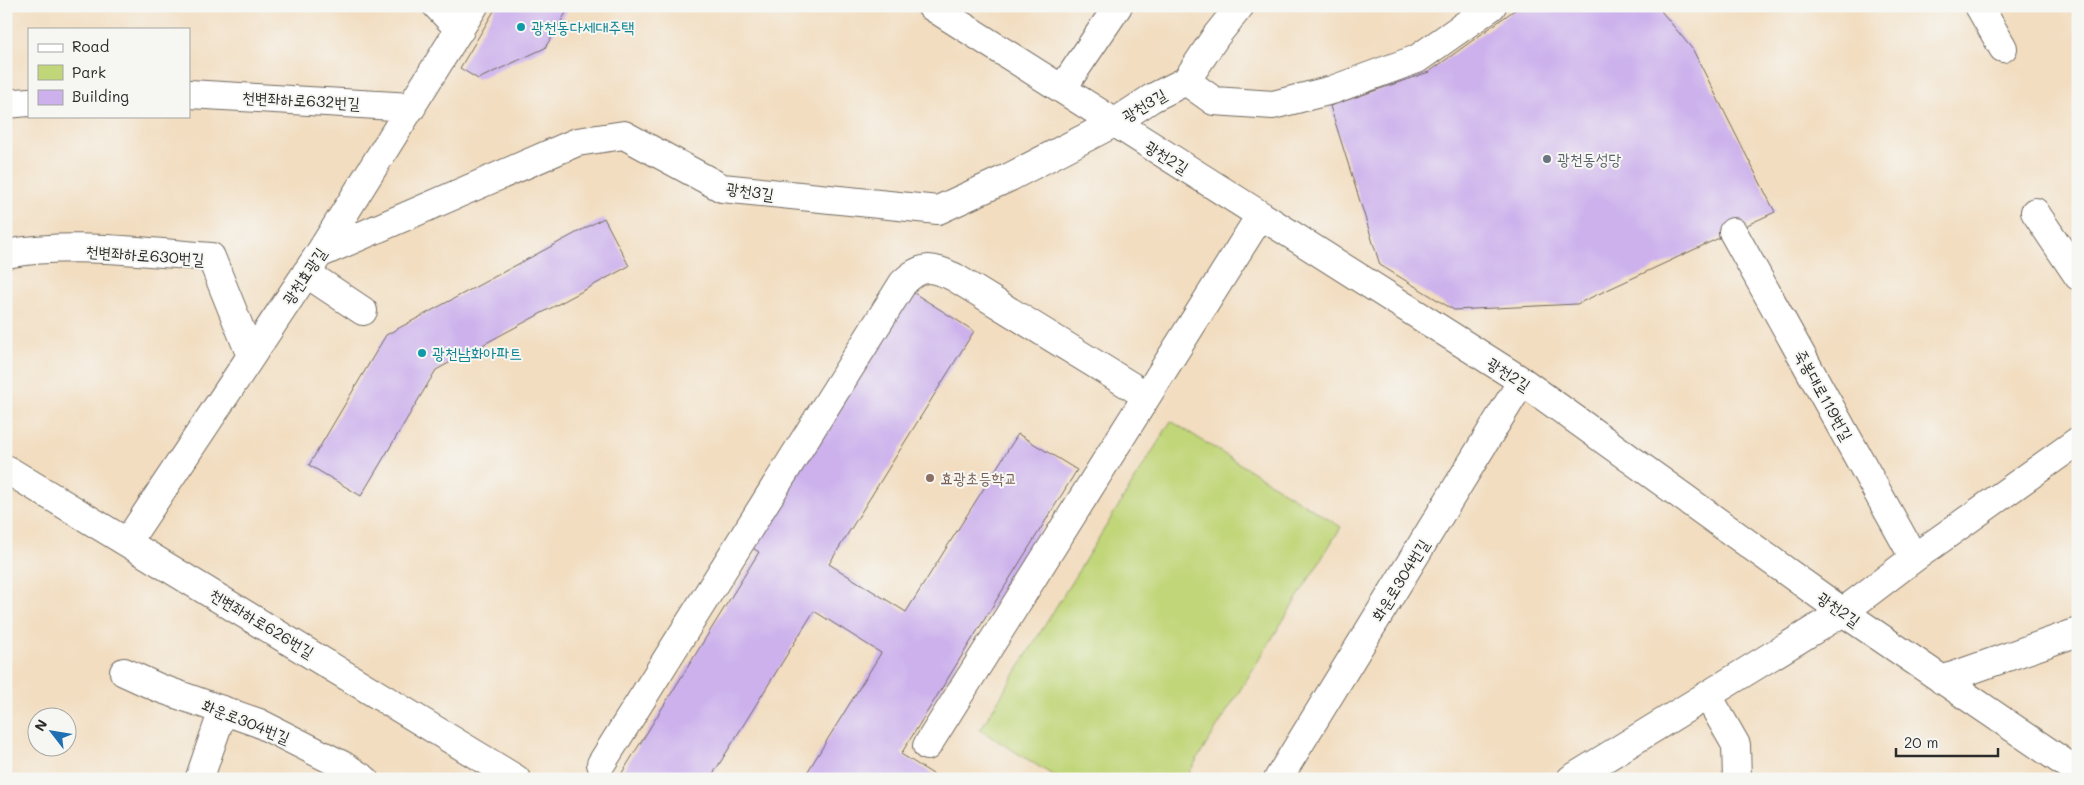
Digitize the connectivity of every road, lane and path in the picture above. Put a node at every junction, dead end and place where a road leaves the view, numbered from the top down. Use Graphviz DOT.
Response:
graph roads {
  1 [pos="437,6"];
  2 [pos="474,6"];
  3 [pos="932,6"];
  4 [pos="1118,6"];
  5 [pos="1240,6"];
  6 [pos="1492,6"];
  7 [pos="1979,6"];
  8 [pos="460,30"];
  9 [pos="2003,48"];
  10 [pos="1186,81"];
  11 [pos="1062,89"];
  12 [pos="190,94"];
  13 [pos="28,102"];
  14 [pos="6,104"];
  15 [pos="412,108"];
  16 [pos="1114,123"];
  17 [pos="2035,212"];
  18 [pos="1260,216"];
  19 [pos="1733,232"];
  20 [pos="6,254"];
  21 [pos="312,264"];
  22 [pos="2078,276"];
  23 [pos="363,311"];
  24 [pos="250,356"];
  25 [pos="1522,381"];
  26 [pos="1147,396"];
  27 [pos="2078,441"];
  28 [pos="6,469"];
  29 [pos="128,541"];
  30 [pos="1914,558"];
  31 [pos="1844,612"];
  32 [pos="2078,632"];
  33 [pos="124,672"];
  34 [pos="1942,680"];
  35 [pos="1708,696"];
  36 [pos="223,710"];
  37 [pos="927,746"];
  38 [pos="601,764"];
  39 [pos="2078,772"];
  40 [pos="503,775"];
  41 [pos="202,779"];
  42 [pos="364,779"];
  43 [pos="1278,779"];
  44 [pos="1571,779"];
  45 [pos="1737,779"];
  1 -- 8 [label="street"];
  2 -- 8 [label="street, 광천효광길"];
  3 -- 11 [label="street, 광천2길"];
  4 -- 11 [label="street"];
  5 -- 10 [label="street, 광천3길"];
  6 -- 10 [label="street"];
  7 -- 9 [label="street"];
  8 -- 15 [label="street, 광천효광길"];
  10 -- 16 [label="street, 광천3길"];
  11 -- 16 [label="street, 광천2길"];
  12 -- 15 [label="street, 천변좌하로632번길"];
  13 -- 14 [label="street"];
  15 -- 21 [label="street, 광천효광길"];
  16 -- 18 [label="street, 광천2길"];
  16 -- 21 [label="street, 광천3길"];
  17 -- 22 [label="street"];
  18 -- 25 [label="street, 광천2길"];
  18 -- 26 [label="street"];
  19 -- 30 [label="street, 죽봉대로119번길"];
  20 -- 24 [label="street, 천변좌하로630번길"];
  21 -- 23 [label="street"];
  21 -- 24 [label="street, 광천효광길"];
  24 -- 29 [label="street, 광천효광길"];
  25 -- 31 [label="street, 광천2길"];
  25 -- 43 [label="street, 화운로304번길"];
  26 -- 37 [label="street"];
  26 -- 38 [label="street"];
  27 -- 30 [label="street"];
  28 -- 29 [label="street, 천변좌하로626번길"];
  29 -- 40 [label="street, 천변좌하로626번길"];
  30 -- 31 [label="street"];
  31 -- 34 [label="street, 광천2길"];
  31 -- 35 [label="street"];
  32 -- 34 [label="street"];
  33 -- 36 [label="street, 화운로304번길"];
  34 -- 39 [label="street, 광천2길"];
  35 -- 44 [label="street"];
  35 -- 45 [label="street"];
  36 -- 41 [label="street"];
  36 -- 42 [label="street, 화운로304번길"];
}
